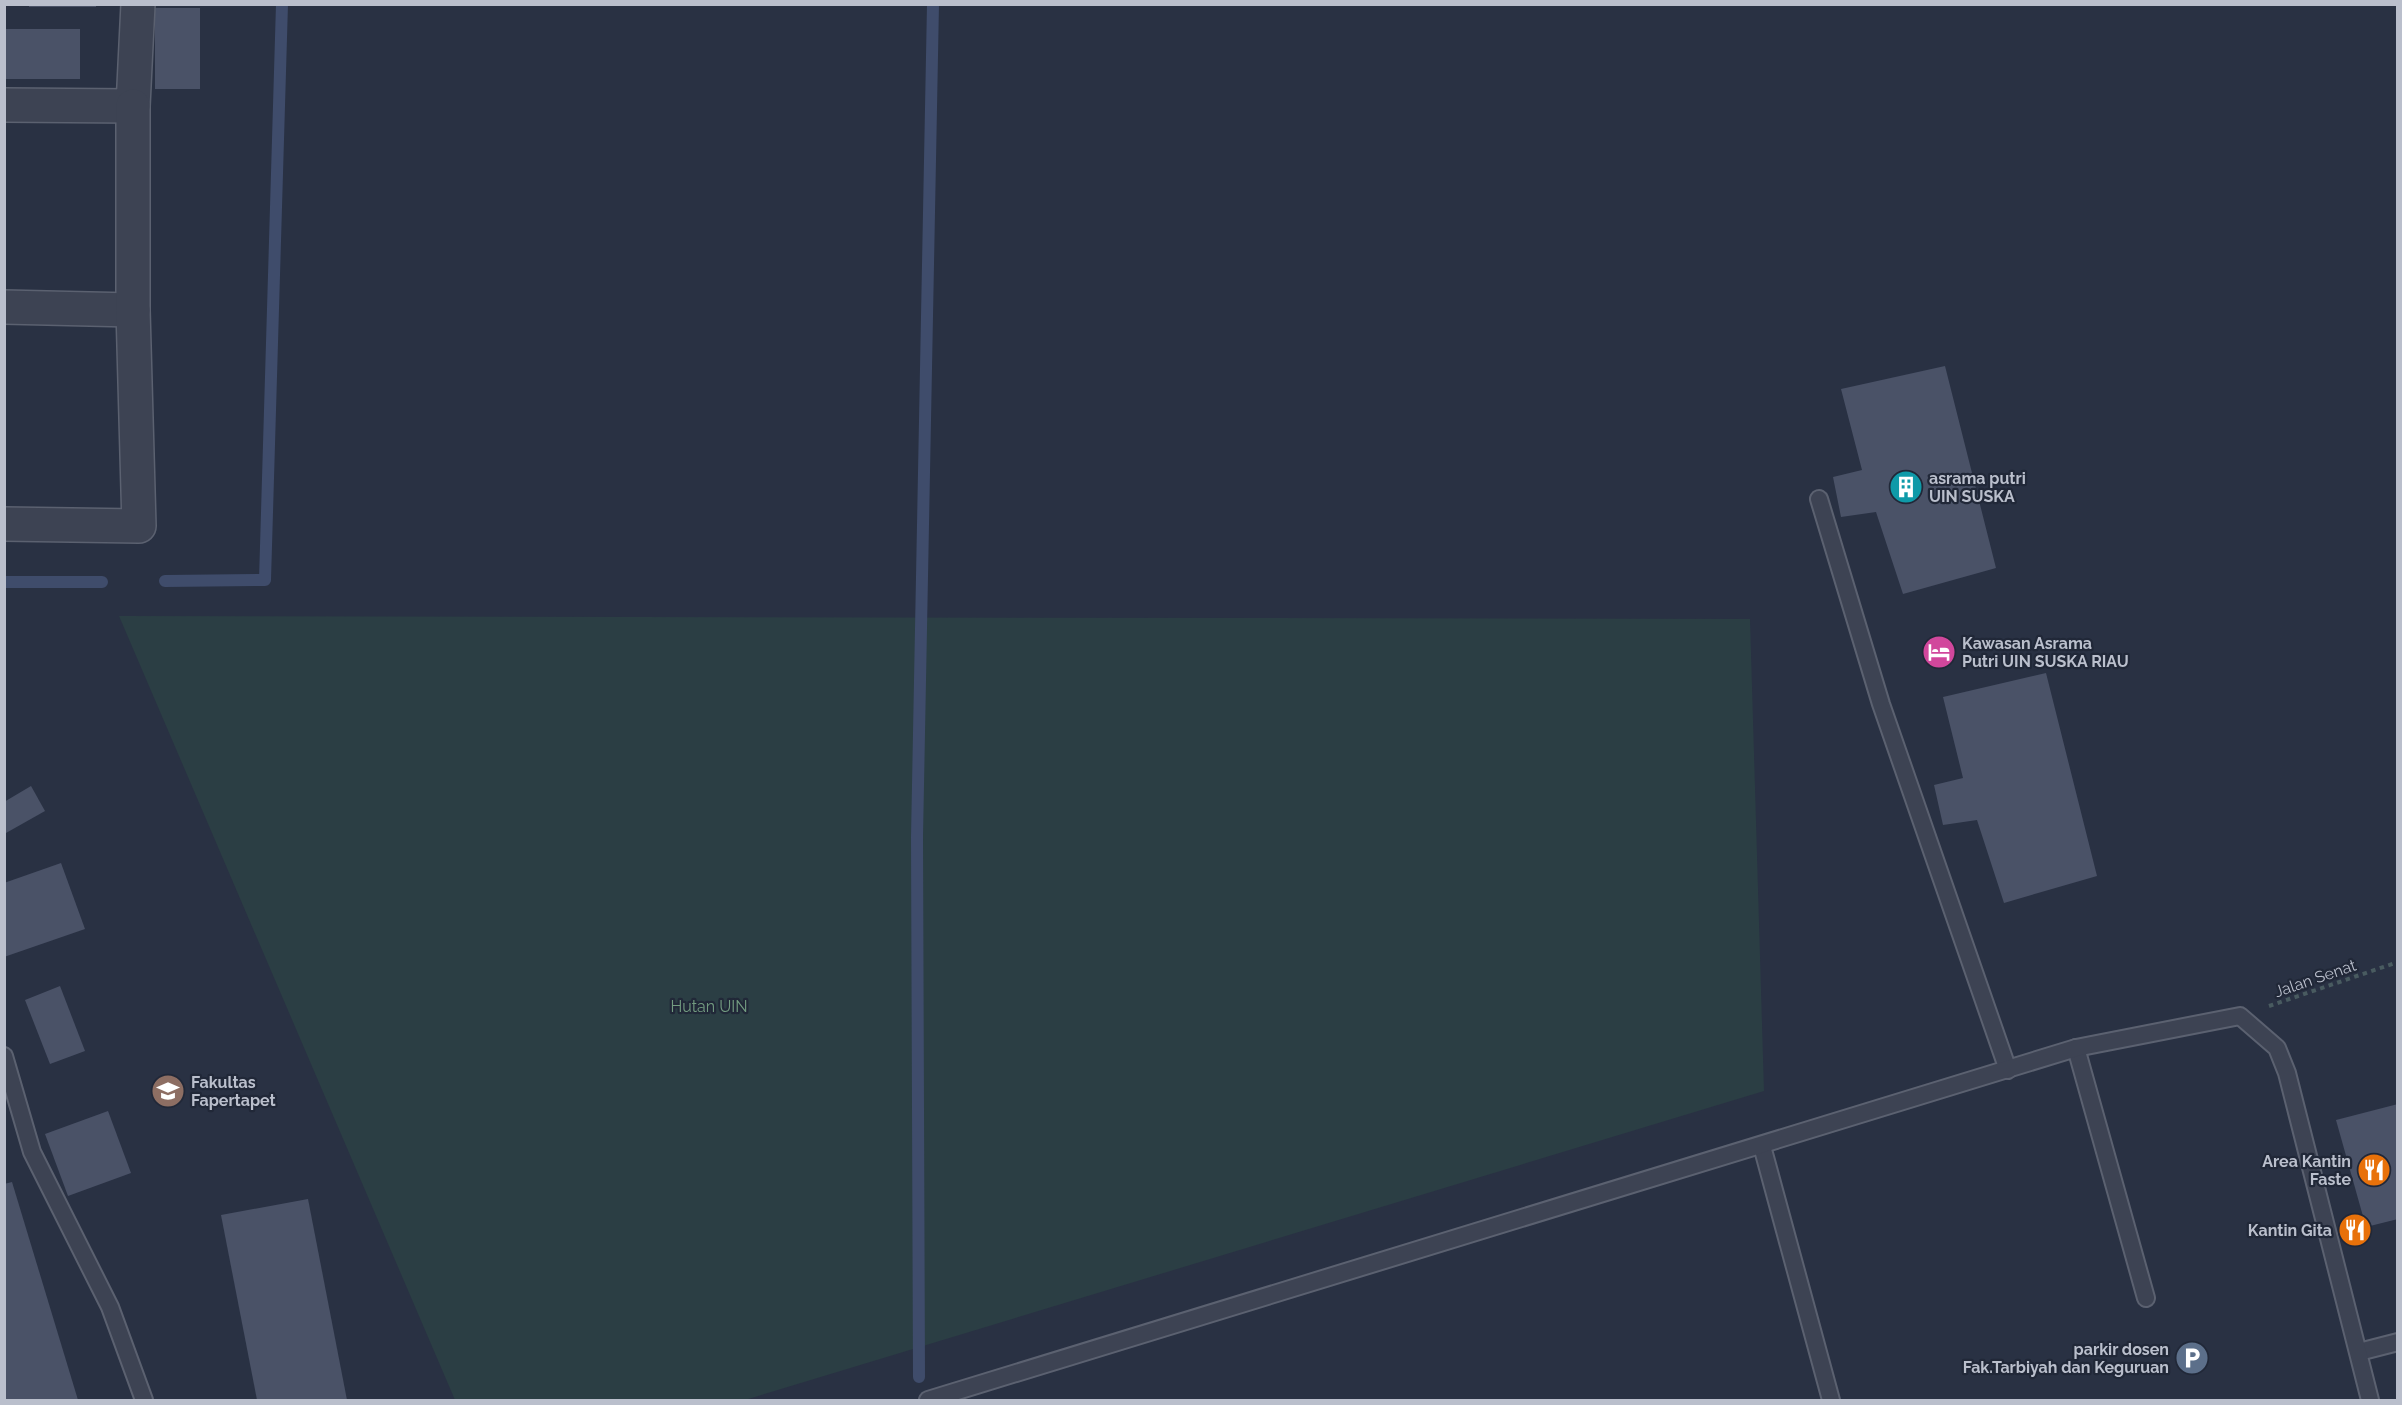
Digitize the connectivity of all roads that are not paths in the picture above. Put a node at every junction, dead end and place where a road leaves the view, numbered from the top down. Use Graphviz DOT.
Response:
graph roads {
  1 [pos="138,4"];
  2 [pos="4,105"];
  3 [pos="133,106"];
  4 [pos="4,307"];
  5 [pos="133,310"];
  6 [pos="1819,499"];
  7 [pos="4,524"];
  8 [pos="2076,1048"];
  9 [pos="4,1056"];
  10 [pos="2008,1070"];
  11 [pos="1762,1146"];
  12 [pos="2146,1298"];
  13 [pos="2397,1342"];
  14 [pos="2359,1352"];
  15 [pos="932,1400"];
  16 [pos="144,1401"];
  17 [pos="1831,1401"];
  18 [pos="2370,1401"];
  1 -- 3 [label="street"];
  2 -- 3 [label="street"];
  3 -- 5 [label="street"];
  4 -- 5 [label="street"];
  5 -- 7 [label="street"];
  6 -- 10 [label="lane"];
  8 -- 10 [label="lane"];
  8 -- 12 [label="lane"];
  8 -- 14 [label="lane"];
  9 -- 16 [label="lane"];
  10 -- 11 [label="lane"];
  11 -- 15 [label="lane"];
  11 -- 17 [label="lane"];
  13 -- 14 [label="lane"];
  14 -- 18 [label="lane"];
}
